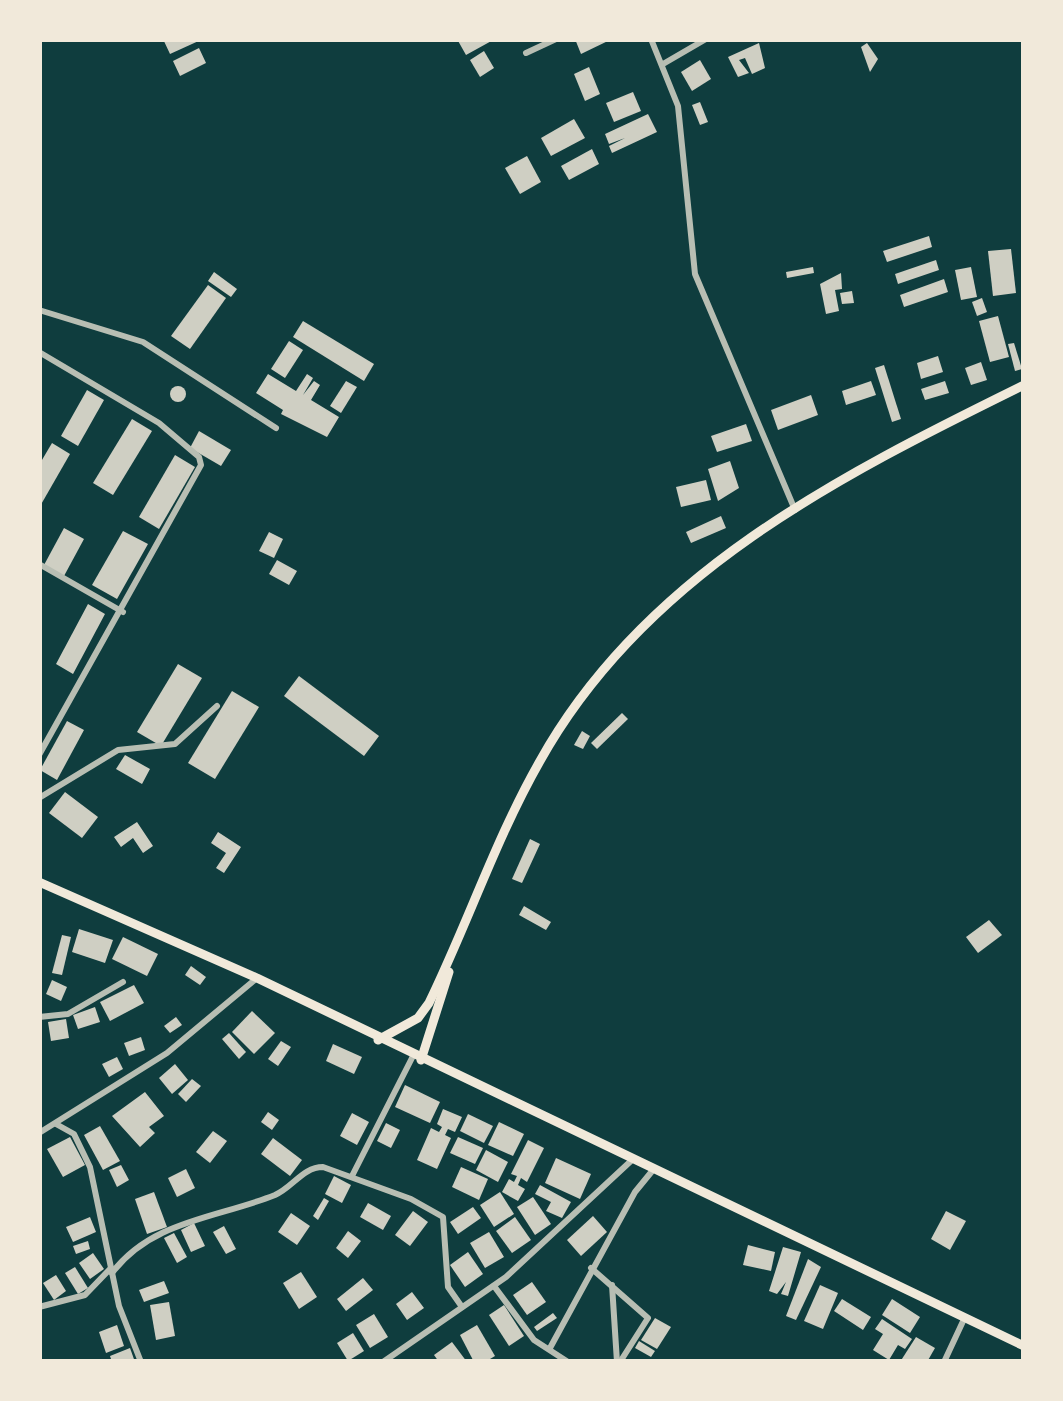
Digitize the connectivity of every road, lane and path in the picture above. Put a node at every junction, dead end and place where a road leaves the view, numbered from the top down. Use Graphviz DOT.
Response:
graph roads {
  1 [pos="556,39"];
  2 [pos="651,39"];
  3 [pos="706,39"];
  4 [pos="526,53"];
  5 [pos="662,64"];
  6 [pos="39,310"];
  7 [pos="39,352"];
  8 [pos="1024,385"];
  9 [pos="276,428"];
  10 [pos="795,510"];
  11 [pos="39,564"];
  12 [pos="123,612"];
  13 [pos="217,706"];
  14 [pos="39,755"];
  15 [pos="39,798"];
  16 [pos="39,882"];
  17 [pos="455,950"];
  18 [pos="257,978"];
  19 [pos="122,982"];
  20 [pos="39,1017"];
  21 [pos="377,1040"];
  22 [pos="417,1058"];
  23 [pos="55,1124"];
  24 [pos="39,1133"];
  25 [pos="632,1160"];
  26 [pos="653,1170"];
  27 [pos="352,1176"];
  28 [pos="591,1268"];
  29 [pos="111,1270"];
  30 [pos="612,1285"];
  31 [pos="494,1286"];
  32 [pos="39,1307"];
  33 [pos="463,1307"];
  34 [pos="964,1317"];
  35 [pos="1024,1346"];
  36 [pos="550,1348"];
  37 [pos="141,1362"];
  38 [pos="383,1362"];
  39 [pos="568,1362"];
  40 [pos="618,1362"];
  41 [pos="944,1362"];
  1 -- 4 [label="street"];
  2 -- 5 [label="street"];
  3 -- 5 [label="street"];
  5 -- 10 [label="street"];
  6 -- 9 [label="street"];
  7 -- 12 [label="street"];
  8 -- 10 [label="main road"];
  10 -- 17 [label="main road"];
  11 -- 12 [label="street"];
  12 -- 14 [label="street"];
  13 -- 15 [label="street"];
  16 -- 18 [label="main road"];
  17 -- 21 [label="main road"];
  17 -- 22 [label="main road"];
  18 -- 21 [label="main road"];
  18 -- 23 [label="street"];
  19 -- 20 [label="street"];
  21 -- 22 [label="main road"];
  22 -- 25 [label="main road"];
  22 -- 27 [label="street"];
  23 -- 24 [label="street"];
  23 -- 29 [label="street"];
  25 -- 26 [label="main road"];
  25 -- 31 [label="street"];
  26 -- 28 [label="street"];
  26 -- 34 [label="main road"];
  27 -- 29 [label="street"];
  27 -- 33 [label="street"];
  28 -- 30 [label="street"];
  28 -- 36 [label="street"];
  29 -- 32 [label="street"];
  29 -- 37 [label="street"];
  30 -- 40 [label="street"];
  30 -- 40 [label="street"];
  31 -- 33 [label="street"];
  31 -- 36 [label="street"];
  33 -- 38 [label="street"];
  34 -- 35 [label="main road"];
  34 -- 41 [label="street"];
  36 -- 39 [label="street"];
}
